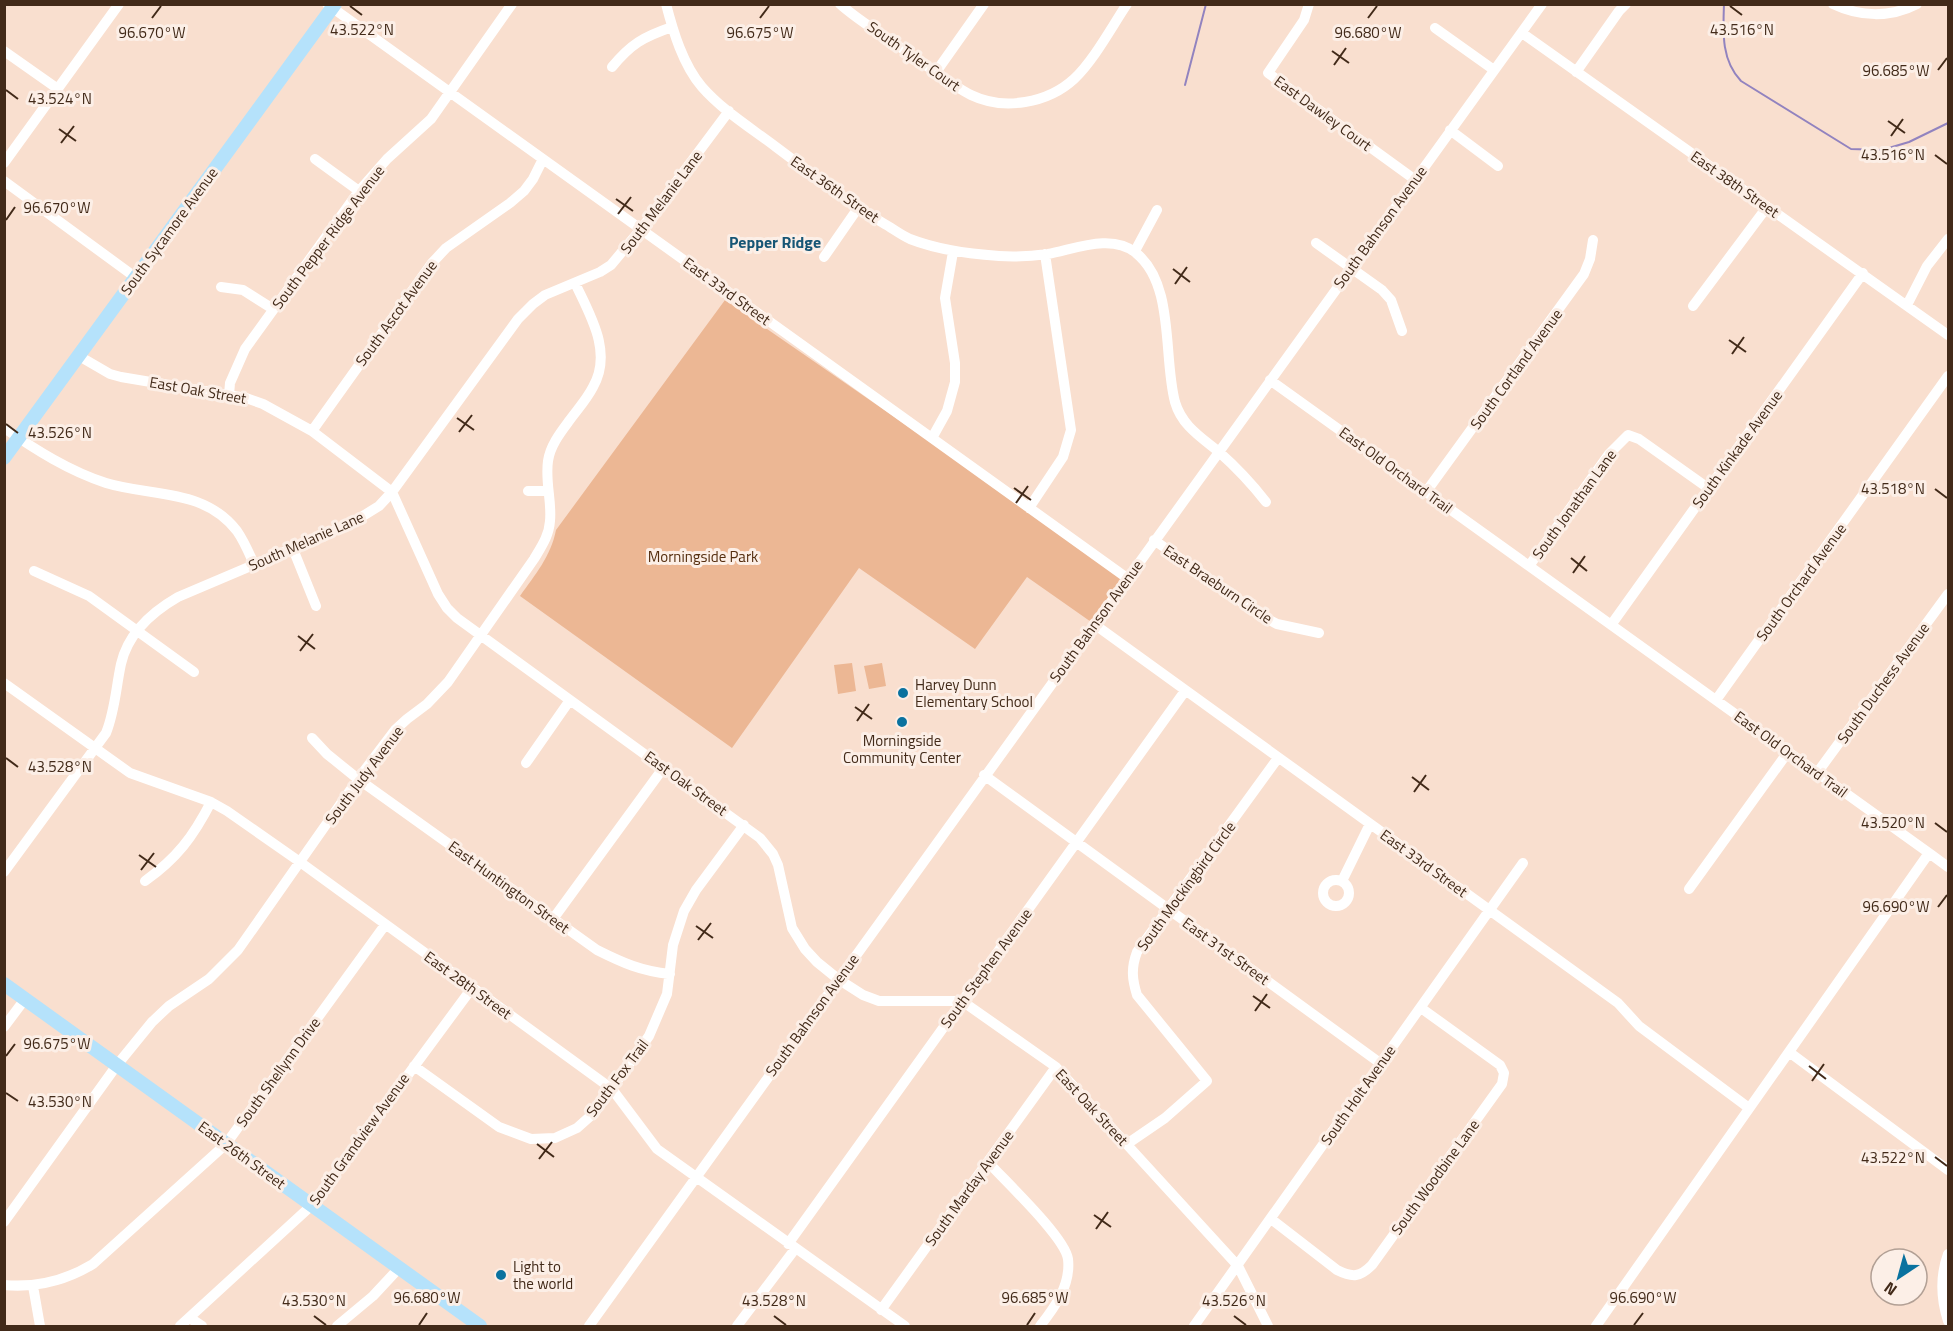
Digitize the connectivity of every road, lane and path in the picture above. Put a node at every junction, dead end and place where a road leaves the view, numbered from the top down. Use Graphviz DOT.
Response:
graph roads {
  1 [pos="119,4"];
  2 [pos="512,4"];
  3 [pos="666,4"];
  4 [pos="840,4"];
  5 [pos="984,4"];
  6 [pos="1126,4"];
  7 [pos="1310,4"];
  8 [pos="1542,4"];
  9 [pos="1626,4"];
  10 [pos="1833,4"];
  11 [pos="1917,4"];
  12 [pos="331,6"];
  13 [pos="672,27"];
  14 [pos="1435,28"];
  15 [pos="1522,33"];
  16 [pos="4,51"];
  17 [pos="612,67"];
  18 [pos="1494,70"];
  19 [pos="936,72"];
  20 [pos="1576,72"];
  21 [pos="57,89"];
  22 [pos="450,92"];
  23 [pos="729,111"];
  24 [pos="1450,130"];
  25 [pos="315,159"];
  26 [pos="543,159"];
  27 [pos="4,163"];
  28 [pos="1498,166"];
  29 [pos="1414,179"];
  30 [pos="4,181"];
  31 [pos="359,191"];
  32 [pos="1767,207"];
  33 [pos="858,208"];
  34 [pos="1157,210"];
  35 [pos="641,229"];
  36 [pos="1948,239"];
  37 [pos="1593,240"];
  38 [pos="1316,243"];
  39 [pos="1135,251"];
  40 [pos="953,252"];
  41 [pos="1046,254"];
  42 [pos="825,257"];
  43 [pos="1351,267"];
  44 [pos="1863,273"];
  45 [pos="135,277"];
  46 [pos="575,283"];
  47 [pos="221,287"];
  48 [pos="1907,305"];
  49 [pos="1693,306"];
  50 [pos="273,309"];
  51 [pos="1402,331"];
  52 [pos="1948,335"];
  53 [pos="79,356"];
  54 [pos="1948,376"];
  55 [pos="1270,380"];
  56 [pos="229,395"];
  57 [pos="4,428"];
  58 [pos="312,430"];
  59 [pos="19,438"];
  60 [pos="932,438"];
  61 [pos="1218,452"];
  62 [pos="4,458"];
  63 [pos="1708,488"];
  64 [pos="528,491"];
  65 [pos="547,491"];
  66 [pos="392,492"];
  67 [pos="1426,492"];
  68 [pos="1266,502"];
  69 [pos="1029,508"];
  70 [pos="1154,540"];
  71 [pos="293,549"];
  72 [pos="254,564"];
  73 [pos="1529,566"];
  74 [pos="34,572"];
  75 [pos="1127,578"];
  76 [pos="1948,594"];
  77 [pos="316,606"];
  78 [pos="1094,624"];
  79 [pos="1611,625"];
  80 [pos="138,630"];
  81 [pos="1319,633"];
  82 [pos="480,634"];
  83 [pos="194,672"];
  84 [pos="4,683"];
  85 [pos="1185,691"];
  86 [pos="570,700"];
  87 [pos="1716,700"];
  88 [pos="312,738"];
  89 [pos="95,748"];
  90 [pos="1788,752"];
  91 [pos="1278,758"];
  92 [pos="526,763"];
  93 [pos="664,766"];
  94 [pos="1817,773"];
  95 [pos="984,775"];
  96 [pos="358,779"];
  97 [pos="210,802"];
  98 [pos="1370,824"];
  99 [pos="744,825"];
  100 [pos="1076,843"];
  101 [pos="1929,853"];
  102 [pos="300,862"];
  103 [pos="1523,864"];
  104 [pos="1948,867"];
  105 [pos="4,872"];
  106 [pos="145,881"];
  107 [pos="1342,881"];
  108 [pos="1689,889"];
  109 [pos="1168,910"];
  110 [pos="1490,910"];
  111 [pos="554,919"];
  112 [pos="385,925"];
  113 [pos="670,974"];
  114 [pos="838,980"];
  115 [pos="4,984"];
  116 [pos="472,988"];
  117 [pos="25,999"];
  118 [pos="962,1001"];
  119 [pos="1421,1008"];
  120 [pos="4,1027"];
  121 [pos="1789,1052"];
  122 [pos="1380,1063"];
  123 [pos="117,1065"];
  124 [pos="414,1066"];
  125 [pos="1056,1067"];
  126 [pos="612,1089"];
  127 [pos="1749,1108"];
  128 [pos="226,1144"];
  129 [pos="1127,1144"];
  130 [pos="988,1162"];
  131 [pos="1948,1170"];
  132 [pos="695,1178"];
  133 [pos="312,1205"];
  134 [pos="1271,1219"];
  135 [pos="4,1222"];
  136 [pos="791,1246"];
  137 [pos="1948,1254"];
  138 [pos="1238,1266"];
  139 [pos="399,1268"];
  140 [pos="4,1285"];
  141 [pos="33,1286"];
  142 [pos="881,1310"];
  143 [pos="190,1318"];
  144 [pos="891,1322"];
  145 [pos="1948,1322"];
  146 [pos="40,1326"];
  147 [pos="180,1326"];
  148 [pos="202,1326"];
  149 [pos="337,1326"];
  150 [pos="478,1326"];
  151 [pos="589,1326"];
  152 [pos="737,1326"];
  153 [pos="904,1326"];
  154 [pos="1040,1326"];
  155 [pos="1194,1326"];
  156 [pos="1268,1326"];
  157 [pos="1596,1326"];
  1 -- 21 [label="street"];
  2 -- 22 [label="street, South Pepper Ridge Avenue"];
  3 -- 13 [label="street, East 36th Street"];
  4 -- 19 [label="street, South Tyler Court"];
  5 -- 19 [label="street"];
  6 -- 19 [label="street, South Tyler Court"];
  7 -- 29 [label="street, East Dawley Court"];
  8 -- 15 [label="street, South Bahnson Avenue"];
  9 -- 20 [label="street"];
  10 -- 11 [label="street"];
  12 -- 22 [label="street, East 33rd Street"];
  12 -- 45 [label="main road, South Sycamore Avenue"];
  13 -- 17 [label="street"];
  13 -- 23 [label="street, East 36th Street"];
  14 -- 18 [label="street"];
  15 -- 18 [label="street, South Bahnson Avenue"];
  15 -- 20 [label="street, East 38th Street"];
  16 -- 21 [label="street"];
  18 -- 24 [label="street, South Bahnson Avenue"];
  20 -- 32 [label="street, East 38th Street"];
  21 -- 27 [label="street"];
  22 -- 26 [label="street, East 33rd Street"];
  22 -- 31 [label="street, South Pepper Ridge Avenue"];
  23 -- 33 [label="street, East 36th Street"];
  23 -- 35 [label="street, South Melanie Lane"];
  24 -- 28 [label="street"];
  24 -- 29 [label="street, South Bahnson Avenue"];
  25 -- 31 [label="street"];
  26 -- 35 [label="street, East 33rd Street"];
  26 -- 58 [label="street, South Ascot Avenue"];
  29 -- 43 [label="street, South Bahnson Avenue"];
  30 -- 45 [label="street"];
  31 -- 50 [label="street, South Pepper Ridge Avenue"];
  32 -- 44 [label="street, East 38th Street"];
  32 -- 49 [label="street"];
  33 -- 40 [label="street, East 36th Street"];
  33 -- 42 [label="street"];
  34 -- 39 [label="street"];
  35 -- 46 [label="street, South Melanie Lane"];
  35 -- 60 [label="street, East 33rd Street"];
  36 -- 48 [label="street"];
  37 -- 67 [label="street, South Cortland Avenue"];
  38 -- 43 [label="street"];
  39 -- 41 [label="street, East 36th Street"];
  39 -- 61 [label="street"];
  40 -- 41 [label="street, East 36th Street"];
  40 -- 60 [label="street"];
  41 -- 69 [label="street"];
  43 -- 51 [label="street"];
  43 -- 55 [label="street, South Bahnson Avenue"];
  44 -- 48 [label="street, East 38th Street"];
  44 -- 63 [label="street, South Kinkade Avenue"];
  45 -- 53 [label="main road, South Sycamore Avenue"];
  46 -- 65 [label="street, South Judy Avenue"];
  46 -- 66 [label="street, South Melanie Lane"];
  47 -- 50 [label="street"];
  48 -- 52 [label="street, East 38th Street"];
  50 -- 56 [label="street, South Pepper Ridge Avenue"];
  53 -- 56 [label="street, East Oak Street"];
  53 -- 59 [label="main road, South Sycamore Avenue"];
  54 -- 87 [label="street, South Orchard Avenue"];
  55 -- 61 [label="street, South Bahnson Avenue"];
  55 -- 67 [label="street, East Old Orchard Trail"];
  56 -- 58 [label="street, East Oak Street"];
  57 -- 59 [label="street"];
  58 -- 66 [label="street, East Oak Street"];
  59 -- 62 [label="main road, South Sycamore Avenue"];
  59 -- 72 [label="street"];
  60 -- 69 [label="street, East 33rd Street"];
  61 -- 68 [label="street"];
  61 -- 70 [label="street, South Bahnson Avenue"];
  63 -- 73 [label="street, South Jonathan Lane"];
  63 -- 79 [label="street, South Kinkade Avenue"];
  64 -- 65 [label="street"];
  65 -- 82 [label="street, South Judy Avenue"];
  66 -- 71 [label="street, South Melanie Lane"];
  66 -- 82 [label="street, East Oak Street"];
  67 -- 73 [label="street, East Old Orchard Trail"];
  69 -- 75 [label="street, East 33rd Street"];
  70 -- 75 [label="street, South Bahnson Avenue"];
  70 -- 81 [label="street, East Braeburn Circle"];
  71 -- 72 [label="street, South Melanie Lane"];
  71 -- 77 [label="street"];
  72 -- 80 [label="street, South Melanie Lane"];
  73 -- 79 [label="street, East Old Orchard Trail"];
  74 -- 80 [label="street"];
  75 -- 78 [label="street, South Bahnson Avenue"];
  76 -- 94 [label="street, South Duchess Avenue"];
  78 -- 85 [label="street, East 33rd Street"];
  78 -- 95 [label="street, South Bahnson Avenue"];
  79 -- 87 [label="street, East Old Orchard Trail"];
  80 -- 83 [label="street"];
  80 -- 89 [label="street, South Melanie Lane"];
  82 -- 86 [label="street, East Oak Street"];
  82 -- 96 [label="street, South Judy Avenue"];
  84 -- 89 [label="street, East 28th Street"];
  85 -- 91 [label="street, East 33rd Street"];
  85 -- 100 [label="street, South Stephen Avenue"];
  86 -- 92 [label="street"];
  86 -- 93 [label="street, East Oak Street"];
  87 -- 90 [label="street, East Old Orchard Trail"];
  88 -- 96 [label="street, East Huntington Street"];
  89 -- 97 [label="street, East 28th Street"];
  89 -- 105 [label="street, South Melanie Lane"];
  90 -- 94 [label="street, East Old Orchard Trail"];
  90 -- 108 [label="street"];
  91 -- 98 [label="street, East 33rd Street"];
  91 -- 109 [label="street, South Mockingbird Circle"];
  93 -- 99 [label="street, East Oak Street"];
  93 -- 111 [label="street"];
  94 -- 101 [label="street, East Old Orchard Trail"];
  95 -- 100 [label="street, East 31st Street"];
  95 -- 114 [label="street, South Bahnson Avenue"];
  96 -- 102 [label="street, South Judy Avenue"];
  96 -- 111 [label="street, East Huntington Street"];
  97 -- 102 [label="street, East 28th Street"];
  97 -- 106 [label="street"];
  98 -- 107 [label="street"];
  98 -- 110 [label="street, East 33rd Street"];
  99 -- 113 [label="street, South Fox Trail"];
  99 -- 114 [label="street, East Oak Street"];
  100 -- 109 [label="street, East 31st Street"];
  100 -- 118 [label="street, South Stephen Avenue"];
  101 -- 104 [label="street, East Old Orchard Trail"];
  101 -- 121 [label="street"];
  102 -- 112 [label="street, East 28th Street"];
  102 -- 123 [label="street, South Judy Avenue"];
  103 -- 110 [label="street, South Holt Avenue"];
  109 -- 122 [label="street, East 31st Street"];
  109 -- 129 [label="street, South Mockingbird Circle"];
  110 -- 119 [label="street, South Holt Avenue"];
  110 -- 127 [label="street, East 33rd Street"];
  111 -- 113 [label="street, East Huntington Street"];
  112 -- 116 [label="street, East 28th Street"];
  112 -- 128 [label="street, South Shellynn Drive"];
  113 -- 126 [label="street, South Fox Trail"];
  114 -- 118 [label="street, East Oak Street"];
  114 -- 132 [label="street, South Bahnson Avenue"];
  115 -- 117 [label="main road, East 26th Street"];
  116 -- 124 [label="street, South Grandview Avenue"];
  116 -- 126 [label="street, East 28th Street"];
  117 -- 120 [label="street"];
  117 -- 123 [label="main road, East 26th Street"];
  118 -- 125 [label="street, East Oak Street"];
  118 -- 136 [label="street, South Stephen Avenue"];
  119 -- 122 [label="street, South Holt Avenue"];
  119 -- 134 [label="street, South Woodbine Lane"];
  121 -- 127 [label="street"];
  121 -- 131 [label="street"];
  122 -- 134 [label="street, South Holt Avenue"];
  123 -- 128 [label="main road, East 26th Street"];
  123 -- 135 [label="street, South Judy Avenue"];
  124 -- 126 [label="street, South Fox Trail"];
  124 -- 133 [label="street, South Grandview Avenue"];
  125 -- 129 [label="street, East Oak Street"];
  125 -- 130 [label="street, South Marday Avenue"];
  126 -- 132 [label="street, East 28th Street"];
  127 -- 157 [label="street"];
  128 -- 133 [label="main road, East 26th Street"];
  128 -- 141 [label="street, South Shellynn Drive"];
  129 -- 138 [label="street, East Oak Street"];
  130 -- 142 [label="street, South Marday Avenue"];
  130 -- 154 [label="street"];
  132 -- 136 [label="street, East 28th Street"];
  132 -- 151 [label="street, South Bahnson Avenue"];
  133 -- 139 [label="main road, East 26th Street"];
  133 -- 143 [label="street, South Grandview Avenue"];
  134 -- 138 [label="street, South Holt Avenue"];
  136 -- 142 [label="street, East 28th Street"];
  136 -- 152 [label="street, South Stephen Avenue"];
  137 -- 145 [label="street"];
  138 -- 155 [label="street, South Holt Avenue"];
  138 -- 156 [label="street, East Oak Street"];
  139 -- 149 [label="street"];
  139 -- 150 [label="main road, East 26th Street"];
  140 -- 141 [label="street, South Shellynn Drive"];
  141 -- 146 [label="street"];
  142 -- 144 [label="street, East 28th Street"];
  143 -- 147 [label="street, South Grandview Avenue"];
  143 -- 148 [label="street"];
  144 -- 153 [label="street, East 28th Street"];
}
